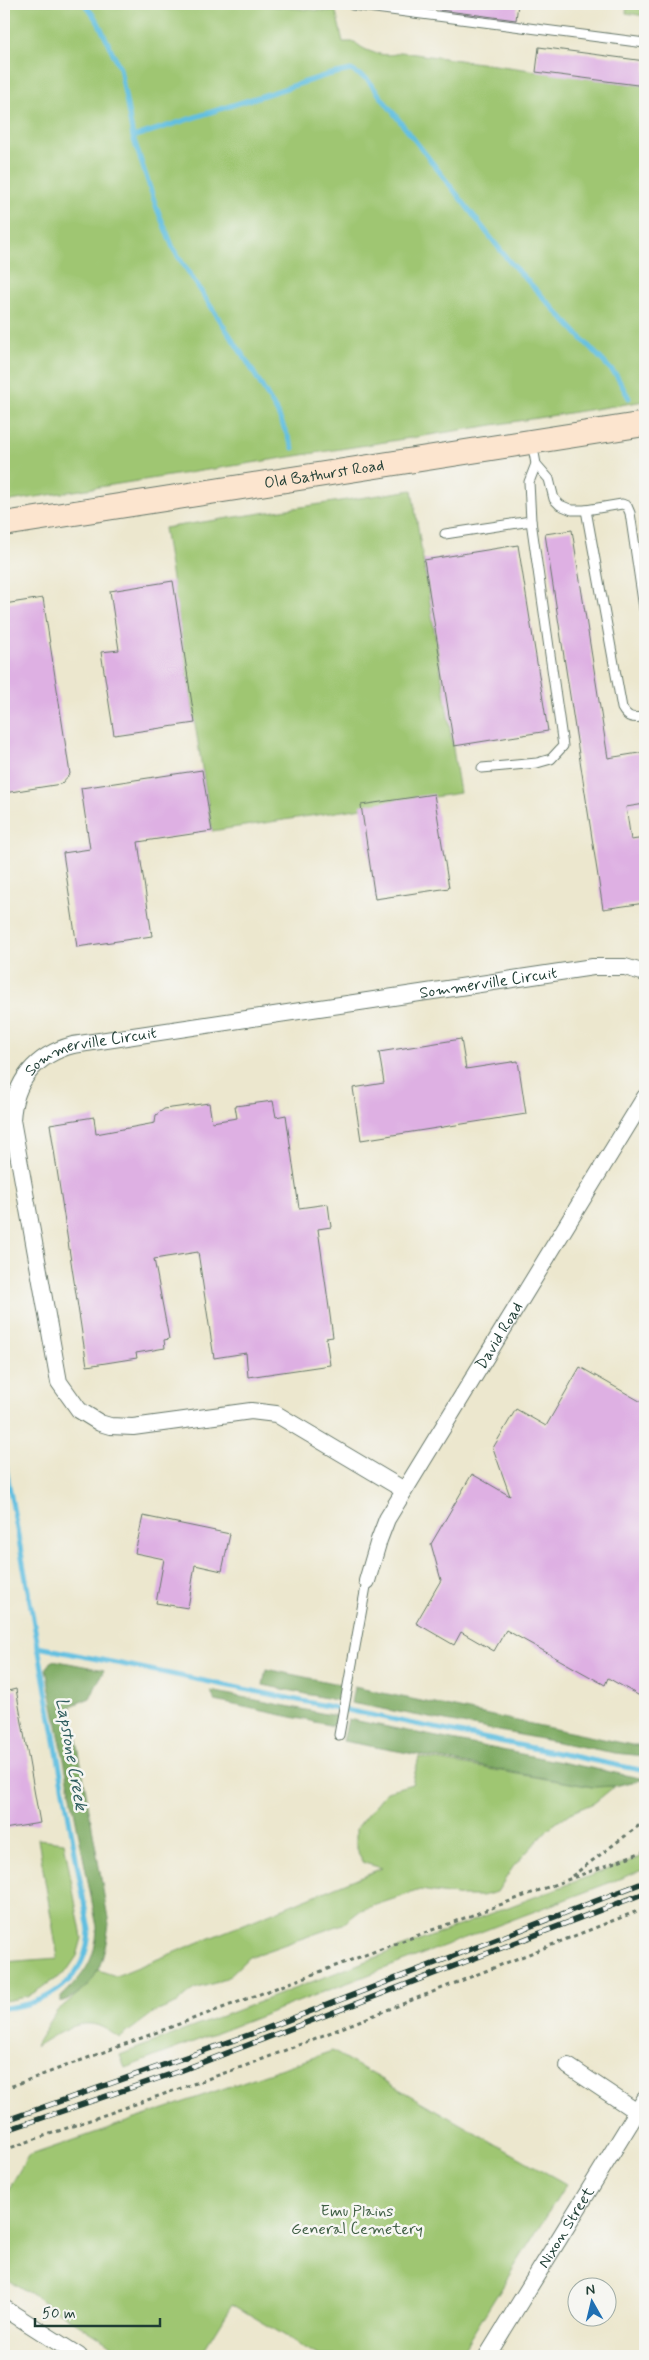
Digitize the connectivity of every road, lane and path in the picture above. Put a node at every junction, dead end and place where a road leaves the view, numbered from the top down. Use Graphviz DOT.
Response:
graph roads {
  1 [pos="352,5"];
  2 [pos="645,43"];
  3 [pos="645,424"];
  4 [pos="534,453"];
  5 [pos="586,510"];
  6 [pos="531,521"];
  7 [pos="4,524"];
  8 [pos="445,534"];
  9 [pos="645,615"];
  10 [pos="645,717"];
  11 [pos="482,768"];
  12 [pos="645,974"];
  13 [pos="645,1097"];
  14 [pos="404,1490"];
  15 [pos="367,1581"];
  16 [pos="339,1736"];
  17 [pos="645,1821"];
  18 [pos="645,1851"];
  19 [pos="567,1879"];
  20 [pos="645,1908"];
  21 [pos="568,2066"];
  22 [pos="4,2089"];
  23 [pos="641,2106"];
  24 [pos="4,2150"];
  25 [pos="4,2308"];
  26 [pos="79,2356"];
  27 [pos="487,2356"];
  1 -- 2 [label="lane"];
  3 -- 4 [label="main road, Old Bathurst Road"];
  4 -- 5 [label="lane"];
  4 -- 6 [label="lane"];
  4 -- 7 [label="main road, Old Bathurst Road"];
  5 -- 9 [label="lane"];
  5 -- 10 [label="lane"];
  6 -- 8 [label="lane"];
  6 -- 11 [label="lane"];
  12 -- 14 [label="street, Sommerville Circuit"];
  13 -- 14 [label="street, David Road"];
  14 -- 15 [label="street, David Road"];
  15 -- 16 [label="lane"];
  17 -- 19 [label="path"];
  18 -- 19 [label="path"];
  19 -- 22 [label="path"];
  20 -- 24 [label="path"];
  21 -- 23 [label="street"];
  23 -- 27 [label="street, Nixon Street"];
  25 -- 26 [label="street"];
}
